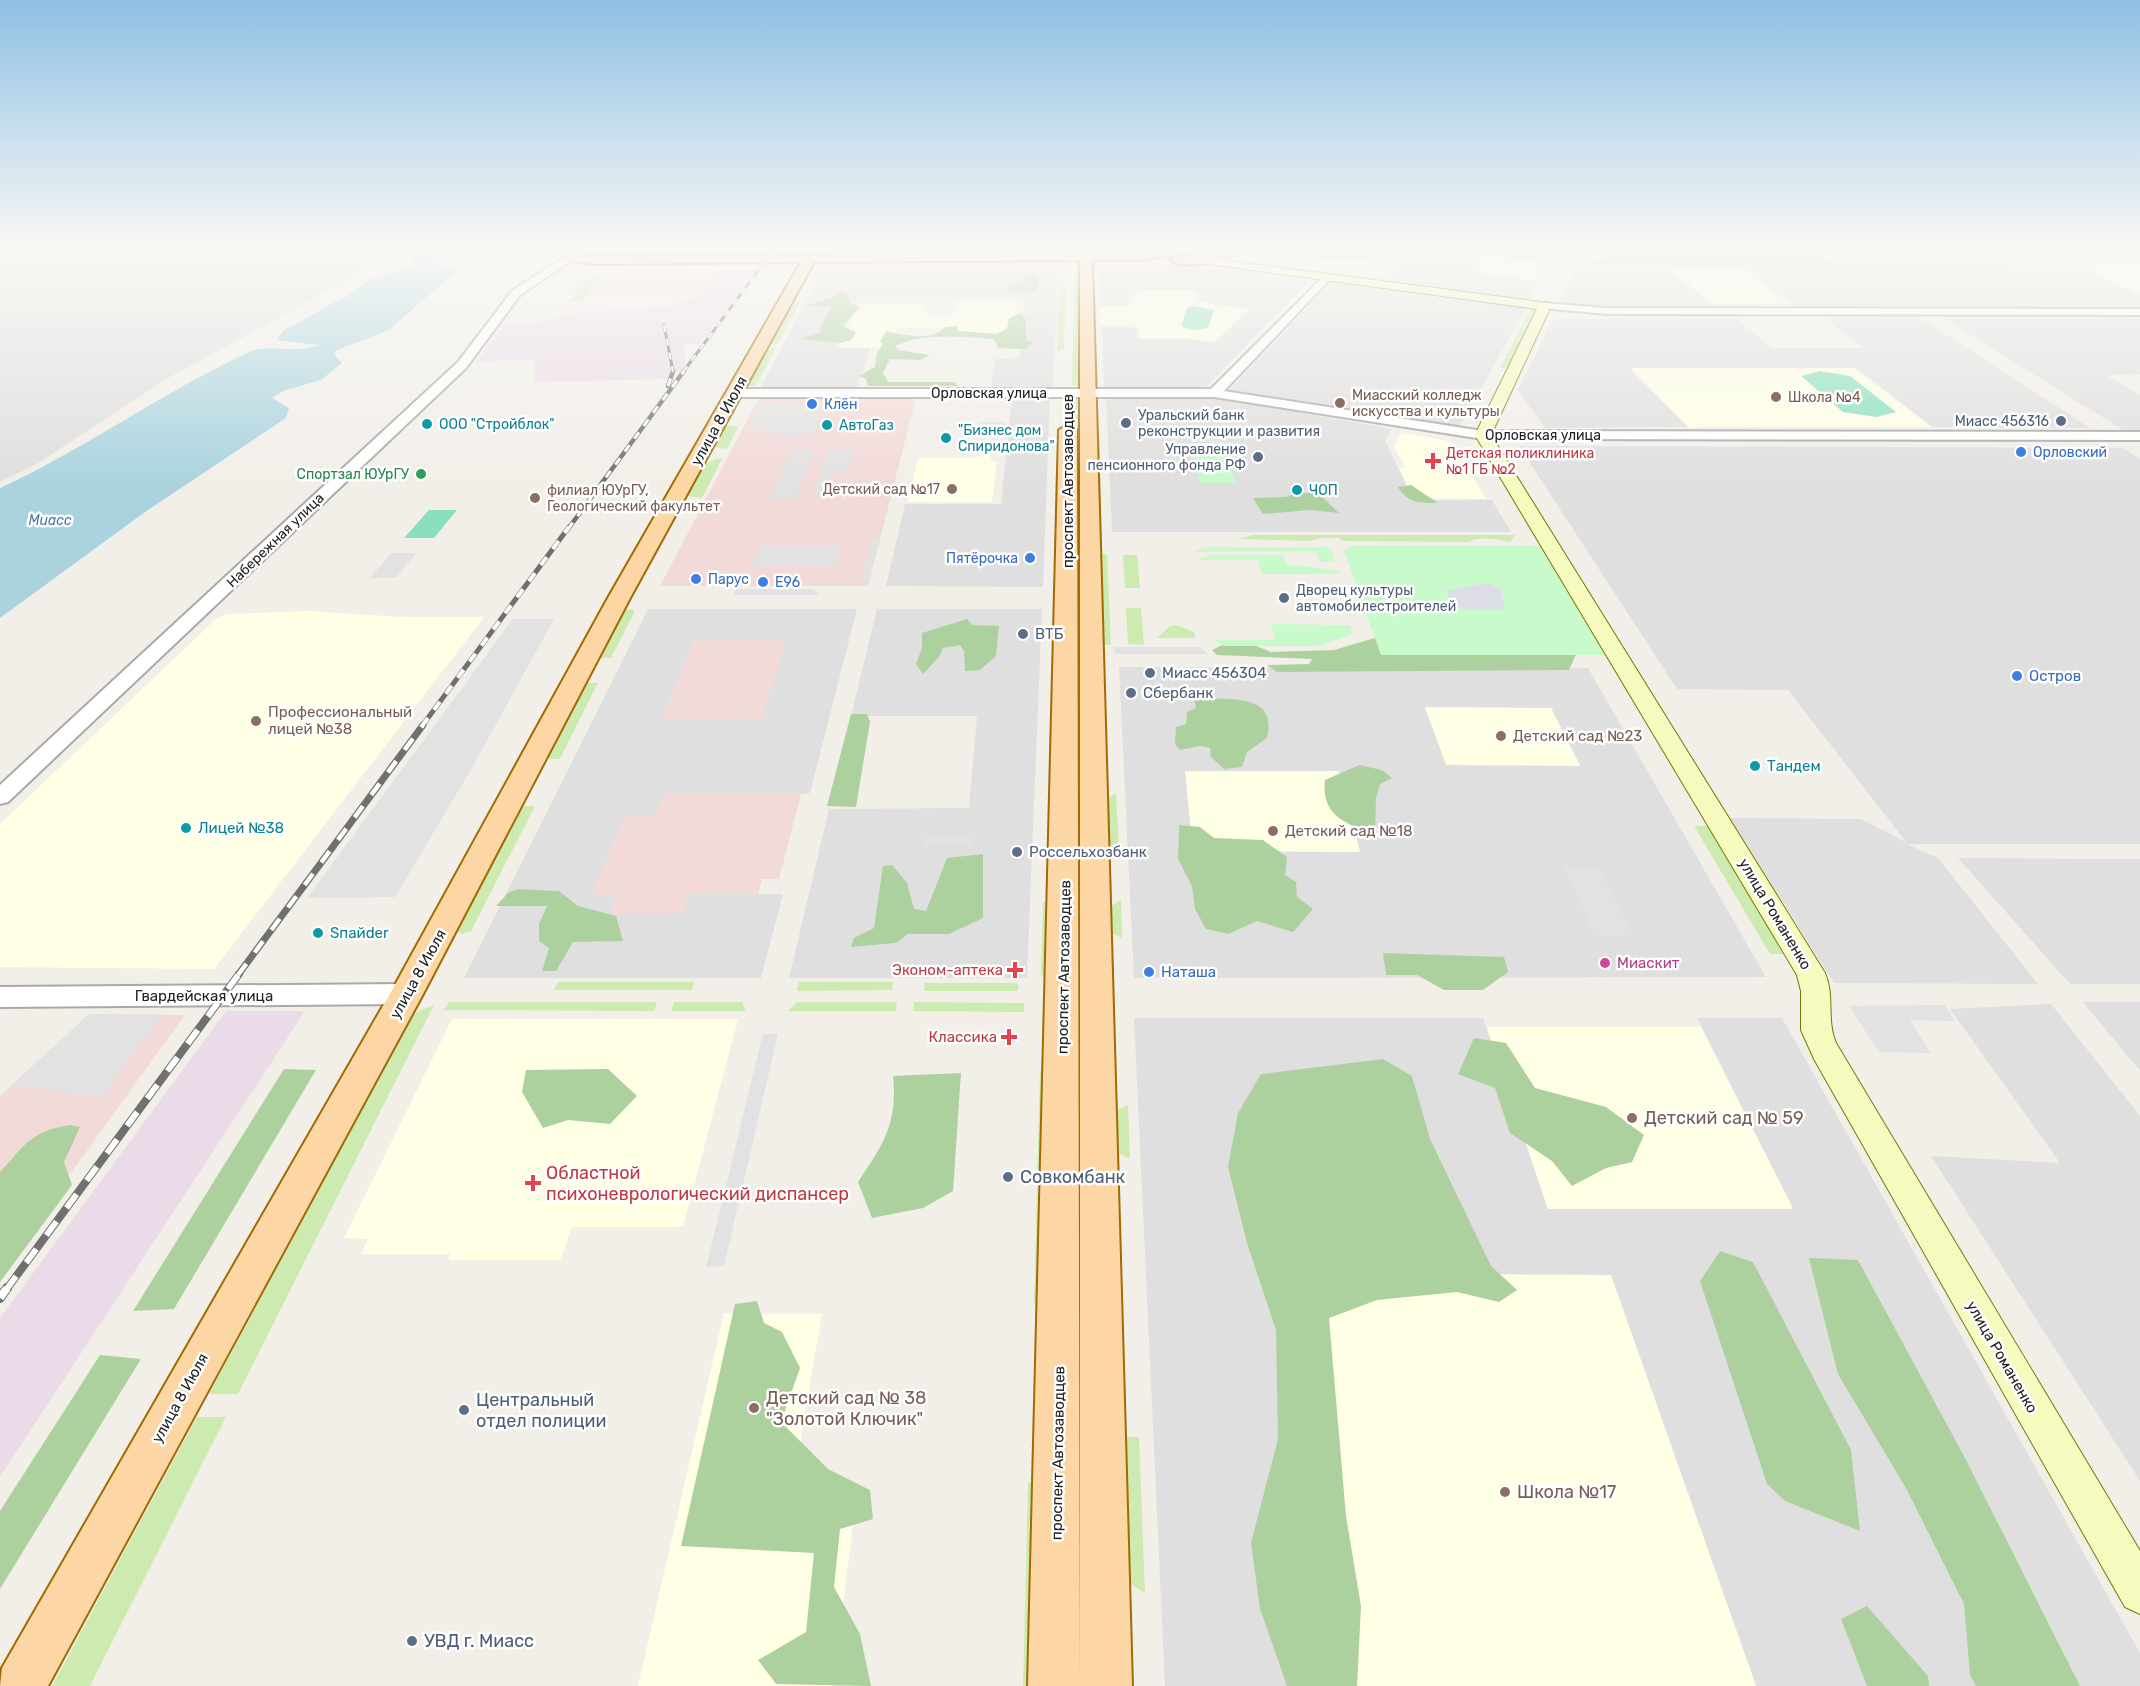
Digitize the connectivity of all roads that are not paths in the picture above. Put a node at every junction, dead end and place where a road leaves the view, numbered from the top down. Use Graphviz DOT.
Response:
graph roads {
  1 [pos="491,327"];
  2 [pos="771,327"];
  3 [pos="1076,327"];
  4 [pos="1278,327"];
  5 [pos="1535,327"];
  6 [pos="1074,389"];
  7 [pos="734,393"];
  8 [pos="1214,393"];
  9 [pos="1483,435"];
  10 [pos="2140,436"];
  11 [pos="0,797"];
  12 [pos="407,994"];
  13 [pos="0,997"];
  14 [pos="2140,1592"];
  15 [pos="20,1686"];
  16 [pos="1054,1686"];
  17 [pos="1106,1686"];
  1 -- 11 [label="street, Набережная улица"];
  2 -- 7 [label="main road, улица 8 Июля"];
  3 -- 6 [label="main road, проспект Автозаводцев"];
  4 -- 8 [label="street"];
  5 -- 9 [label="main road"];
  6 -- 7 [label="street, Орловская улица"];
  6 -- 8 [label="street, Орловская улица"];
  6 -- 16 [label="main road, проспект Автозаводцев"];
  6 -- 17 [label="main road, проспект Автозаводцев"];
  7 -- 12 [label="main road, улица 8 Июля"];
  8 -- 9 [label="street, Орловская улица"];
  9 -- 10 [label="street, Орловская улица"];
  9 -- 14 [label="main road, улица Романенко"];
  12 -- 13 [label="street, Гвардейская улица"];
  12 -- 15 [label="main road, улица 8 Июля"];
}
